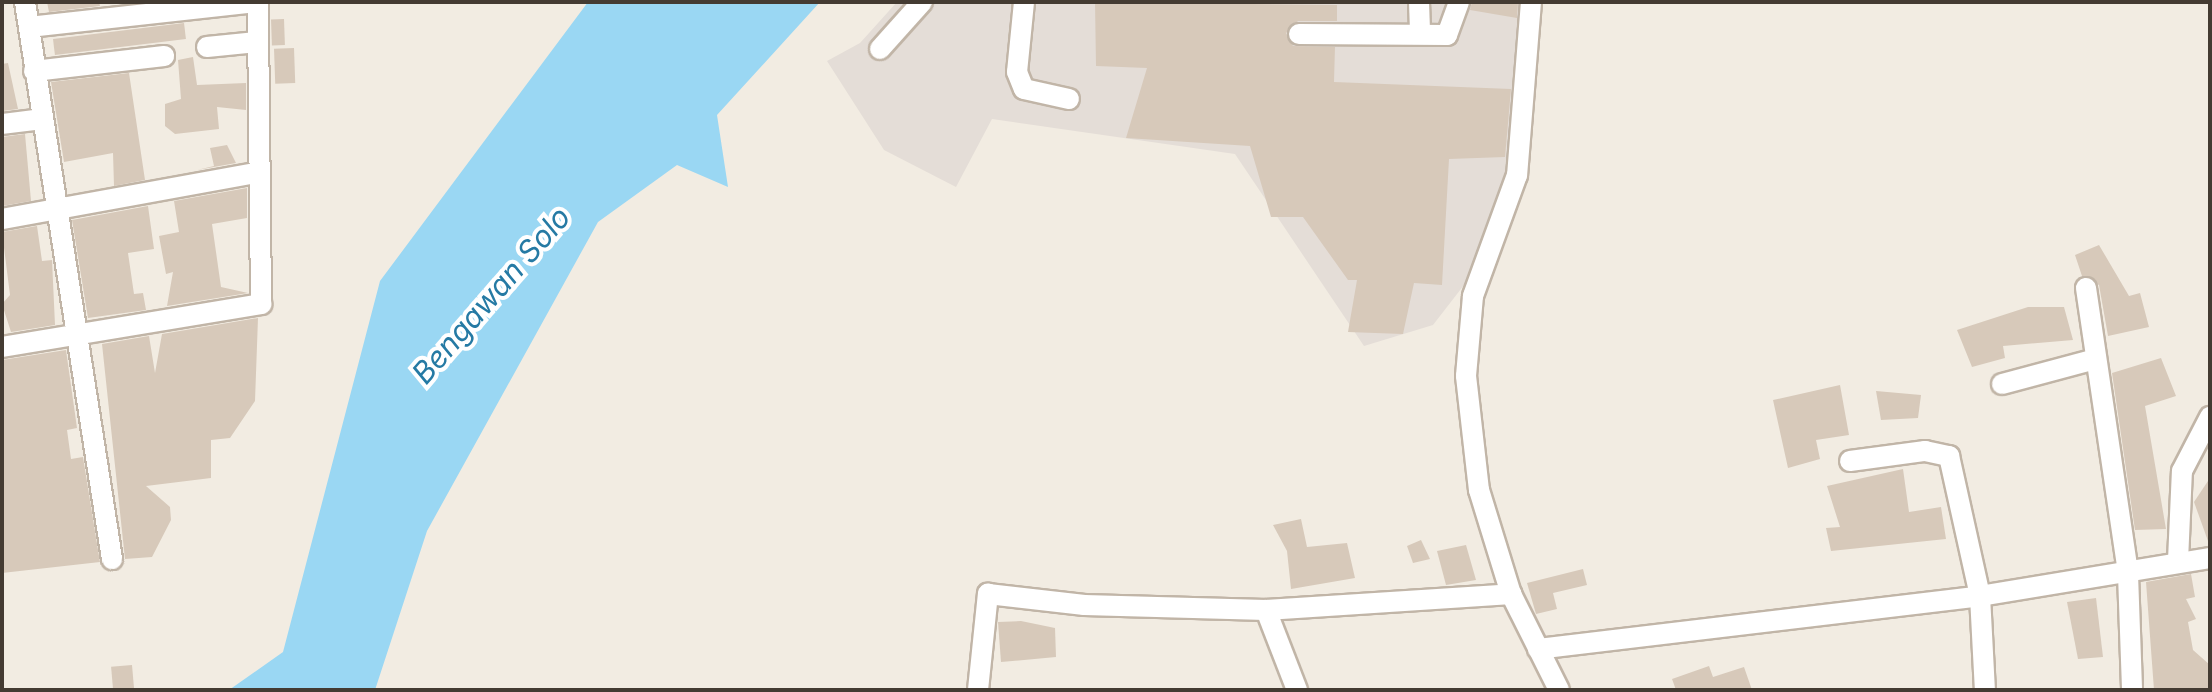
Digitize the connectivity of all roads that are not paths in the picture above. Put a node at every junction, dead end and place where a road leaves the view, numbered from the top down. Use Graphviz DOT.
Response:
graph roads {
  1 [pos="25,2"];
  2 [pos="256,2"];
  3 [pos="922,2"];
  4 [pos="1024,2"];
  5 [pos="1419,2"];
  6 [pos="1459,2"];
  7 [pos="1531,2"];
  8 [pos="29,27"];
  9 [pos="1299,34"];
  10 [pos="1420,34"];
  11 [pos="257,42"];
  12 [pos="207,47"];
  13 [pos="880,49"];
  14 [pos="164,56"];
  15 [pos="34,71"];
  16 [pos="1069,99"];
  17 [pos="41,119"];
  18 [pos="2,124"];
  19 [pos="256,173"];
  20 [pos="57,207"];
  21 [pos="2,219"];
  22 [pos="2086,288"];
  23 [pos="75,335"];
  24 [pos="2,347"];
  25 [pos="2095,359"];
  26 [pos="2002,384"];
  27 [pos="2210,417"];
  28 [pos="1850,461"];
  29 [pos="2210,558"];
  30 [pos="112,559"];
  31 [pos="2178,561"];
  32 [pos="2128,574"];
  33 [pos="1511,594"];
  34 [pos="1980,596"];
  35 [pos="1266,610"];
  36 [pos="1538,649"];
  37 [pos="978,690"];
  38 [pos="1297,690"];
  39 [pos="1559,690"];
  40 [pos="1985,690"];
  41 [pos="2132,690"];
  1 -- 8 [label="street"];
  2 -- 8 [label="street"];
  2 -- 11 [label="street"];
  3 -- 13 [label="street"];
  4 -- 16 [label="street"];
  5 -- 10 [label="street"];
  6 -- 10 [label="street"];
  7 -- 33 [label="street"];
  8 -- 15 [label="street"];
  9 -- 10 [label="street"];
  11 -- 12 [label="street"];
  11 -- 19 [label="street"];
  14 -- 15 [label="street"];
  15 -- 17 [label="street"];
  17 -- 18 [label="street"];
  17 -- 20 [label="street"];
  19 -- 20 [label="street"];
  19 -- 23 [label="street"];
  20 -- 21 [label="street"];
  20 -- 23 [label="street"];
  22 -- 25 [label="street"];
  23 -- 24 [label="street"];
  23 -- 30 [label="street"];
  25 -- 26 [label="street"];
  25 -- 32 [label="street"];
  27 -- 31 [label="street"];
  28 -- 34 [label="street"];
  29 -- 31 [label="street"];
  31 -- 32 [label="street"];
  32 -- 34 [label="street"];
  32 -- 41 [label="street"];
  33 -- 35 [label="street"];
  33 -- 36 [label="street"];
  34 -- 36 [label="street"];
  34 -- 40 [label="street"];
  35 -- 37 [label="street"];
  35 -- 38 [label="street"];
  36 -- 39 [label="street"];
}
